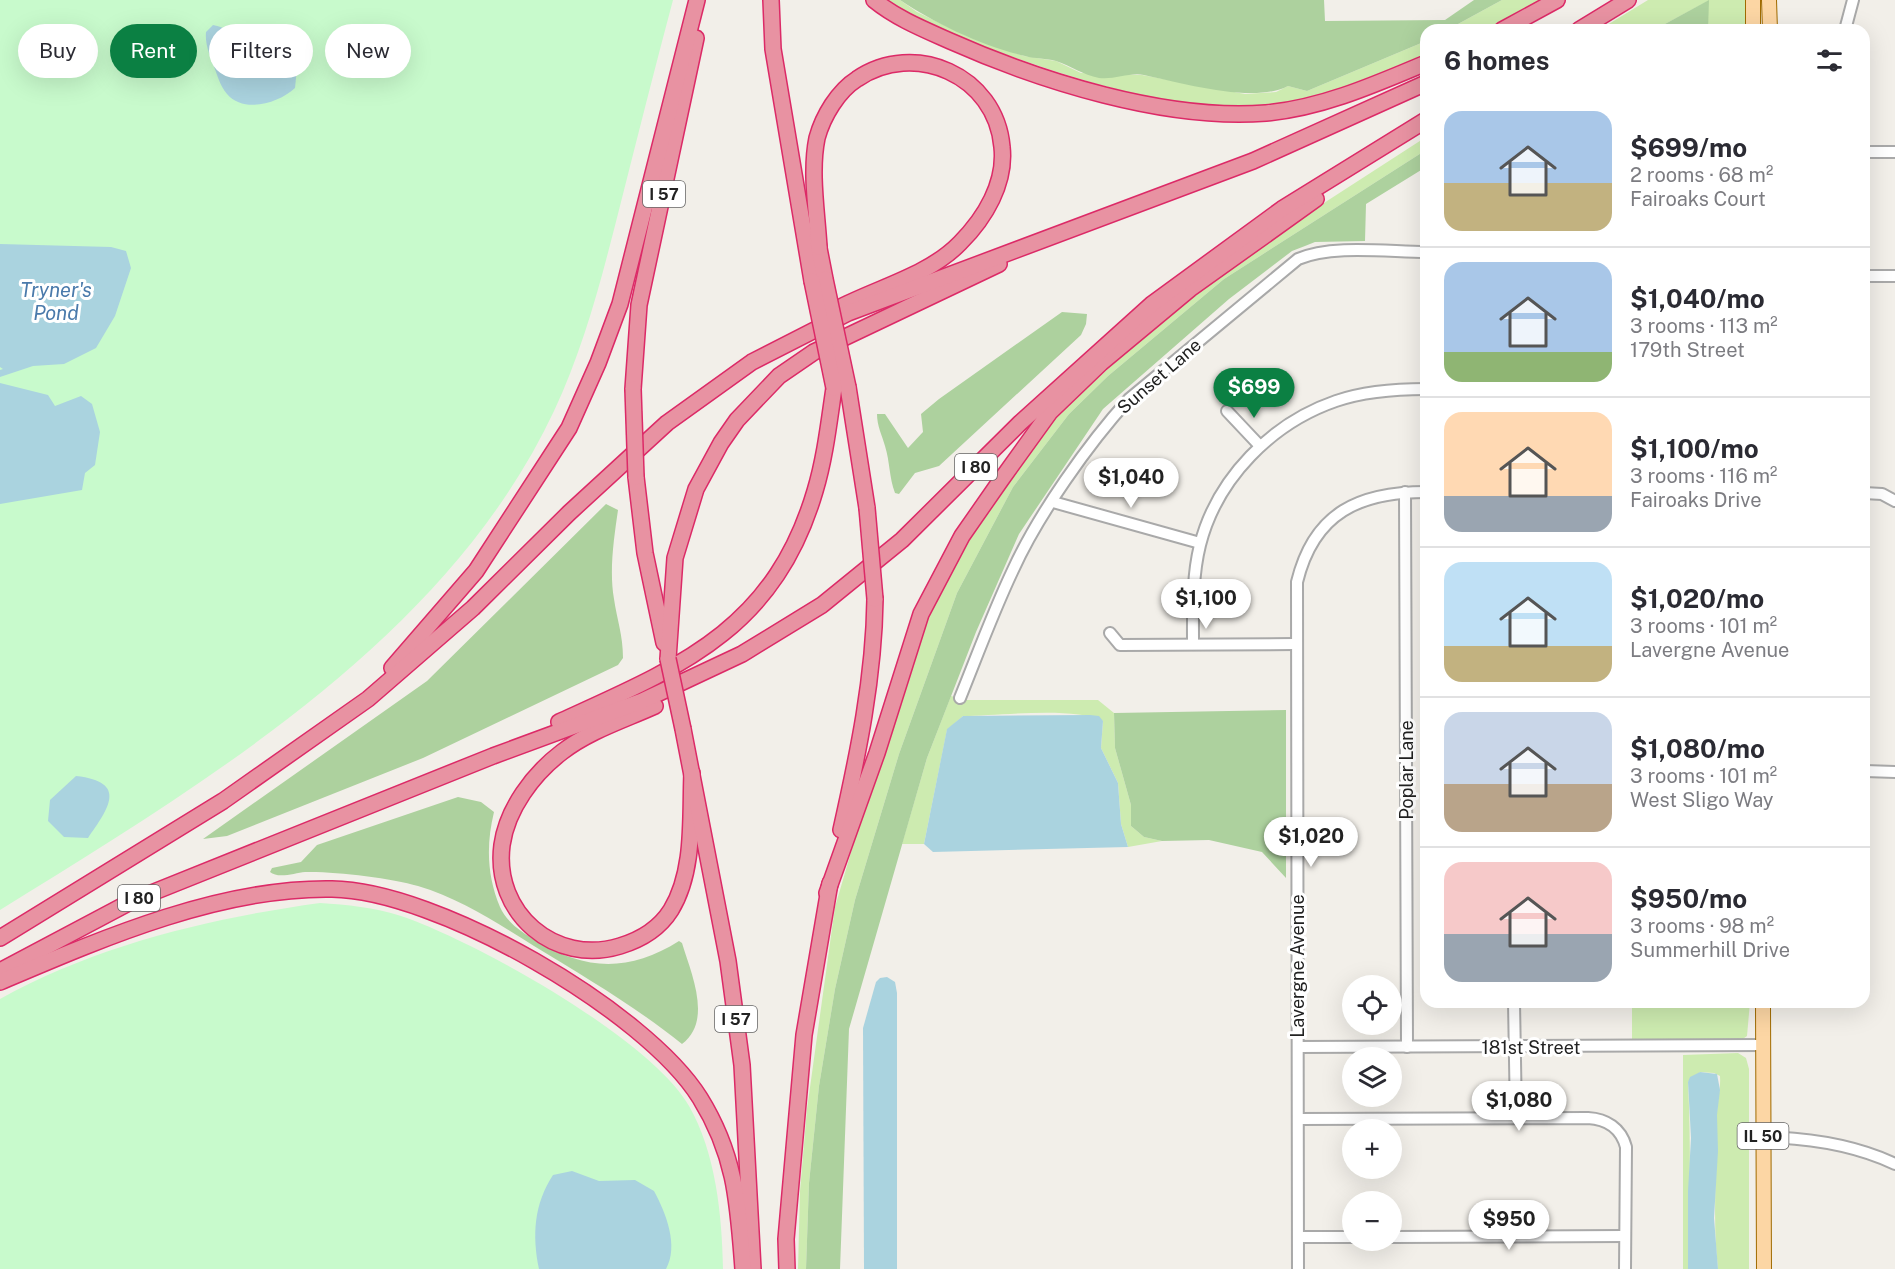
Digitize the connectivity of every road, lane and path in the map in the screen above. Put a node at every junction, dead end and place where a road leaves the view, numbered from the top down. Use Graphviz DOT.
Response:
graph roads {
  1 [pos="697,0"];
  2 [pos="703,0"];
  3 [pos="773,0"];
  4 [pos="874,0"];
  5 [pos="1557,0"];
  6 [pos="1570,0"];
  7 [pos="1628,0"];
  8 [pos="1753,0"];
  9 [pos="1769,0"];
  10 [pos="1854,0"];
  11 [pos="1513,24"];
  12 [pos="1529,24"];
  13 [pos="1589,24"];
  14 [pos="1753,24"];
  15 [pos="1770,24"];
  16 [pos="1846,24"];
  17 [pos="1420,65"];
  18 [pos="1420,85"];
  19 [pos="1420,123"];
  20 [pos="1383,145"];
  21 [pos="1870,152"];
  22 [pos="1895,152"];
  23 [pos="1025,245"];
  24 [pos="819,247"];
  25 [pos="1420,252"];
  26 [pos="1870,276"];
  27 [pos="1895,276"];
  28 [pos="818,280"];
  29 [pos="752,362"];
  30 [pos="841,387"];
  31 [pos="1420,389"];
  32 [pos="1227,411"];
  33 [pos="1260,446"];
  34 [pos="1405,492"];
  35 [pos="1420,492"];
  36 [pos="1870,493"];
  37 [pos="1895,501"];
  38 [pos="1053,502"];
  39 [pos="1200,543"];
  40 [pos="665,619"];
  41 [pos="1110,633"];
  42 [pos="1295,644"];
  43 [pos="1193,645"];
  44 [pos="742,654"];
  45 [pos="960,698"];
  46 [pos="368,699"];
  47 [pos="493,756"];
  48 [pos="1870,771"];
  49 [pos="1895,771"];
  50 [pos="692,773"];
  51 [pos="827,893"];
  52 [pos="0,938"];
  53 [pos="0,971"];
  54 [pos="0,982"];
  55 [pos="1514,1008"];
  56 [pos="1763,1008"];
  57 [pos="1763,1045"];
  58 [pos="1298,1047"];
  59 [pos="1407,1047"];
  60 [pos="1515,1047"];
  61 [pos="1515,1118"];
  62 [pos="1298,1119"];
  63 [pos="1763,1137"];
  64 [pos="1895,1164"];
  65 [pos="1625,1236"];
  66 [pos="1342,1237"];
  67 [pos="1402,1237"];
  68 [pos="1298,1238"];
  69 [pos="743,1269"];
  70 [pos="753,1269"];
  71 [pos="787,1269"];
  72 [pos="1298,1269"];
  73 [pos="1625,1269"];
  74 [pos="1764,1269"];
  1 -- 46 [label="highway"];
  2 -- 40 [label="highway, I 57, bridge"];
  3 -- 24 [label="highway"];
  3 -- 28 [label="highway"];
  4 -- 17 [label="highway"];
  5 -- 11 [label="highway"];
  6 -- 12 [label="highway"];
  7 -- 13 [label="highway"];
  8 -- 14 [label="main road"];
  9 -- 15 [label="main road"];
  10 -- 16 [label="street"];
  18 -- 23 [label="highway, I 80"];
  19 -- 20 [label="highway, I 80"];
  20 -- 44 [label="highway, I 80"];
  20 -- 51 [label="highway"];
  21 -- 22 [label="street"];
  23 -- 29 [label="highway, I 80"];
  23 -- 40 [label="highway"];
  24 -- 28 [label="highway"];
  24 -- 29 [label="highway"];
  25 -- 38 [label="street, Sunset Lane"];
  26 -- 27 [label="street"];
  28 -- 30 [label="highway, bridge"];
  29 -- 46 [label="highway, I 80"];
  30 -- 47 [label="highway"];
  30 -- 51 [label="highway, bridge"];
  31 -- 33 [label="street"];
  32 -- 33 [label="street"];
  33 -- 39 [label="street"];
  34 -- 35 [label="street, Lavergne Avenue"];
  34 -- 42 [label="street, Lavergne Avenue"];
  34 -- 59 [label="street, Poplar Lane"];
  36 -- 37 [label="street"];
  38 -- 39 [label="street"];
  38 -- 45 [label="street, Sunset Lane"];
  39 -- 43 [label="street"];
  40 -- 50 [label="highway, I 57, bridge"];
  41 -- 43 [label="street"];
  42 -- 43 [label="street"];
  42 -- 58 [label="street, Lavergne Avenue"];
  44 -- 47 [label="highway, I 80"];
  44 -- 50 [label="highway"];
  46 -- 52 [label="highway, I 80"];
  47 -- 53 [label="highway, I 80"];
  48 -- 49 [label="street"];
  50 -- 70 [label="highway, I 57"];
  51 -- 71 [label="highway"];
  54 -- 69 [label="highway"];
  55 -- 60 [label="street"];
  56 -- 57 [label="main road, IL 50"];
  57 -- 60 [label="street, 181st Street"];
  57 -- 63 [label="main road, IL 50"];
  58 -- 59 [label="street, 181st Street"];
  58 -- 62 [label="street, Lavergne Avenue"];
  59 -- 60 [label="street, 181st Street"];
  60 -- 61 [label="street"];
  61 -- 62 [label="street"];
  61 -- 65 [label="street"];
  62 -- 68 [label="street, Lavergne Avenue"];
  63 -- 64 [label="street"];
  63 -- 74 [label="main road, IL 50"];
  65 -- 67 [label="street"];
  65 -- 73 [label="street"];
  66 -- 68 [label="street"];
  68 -- 72 [label="street, Lavergne Avenue"];
}
